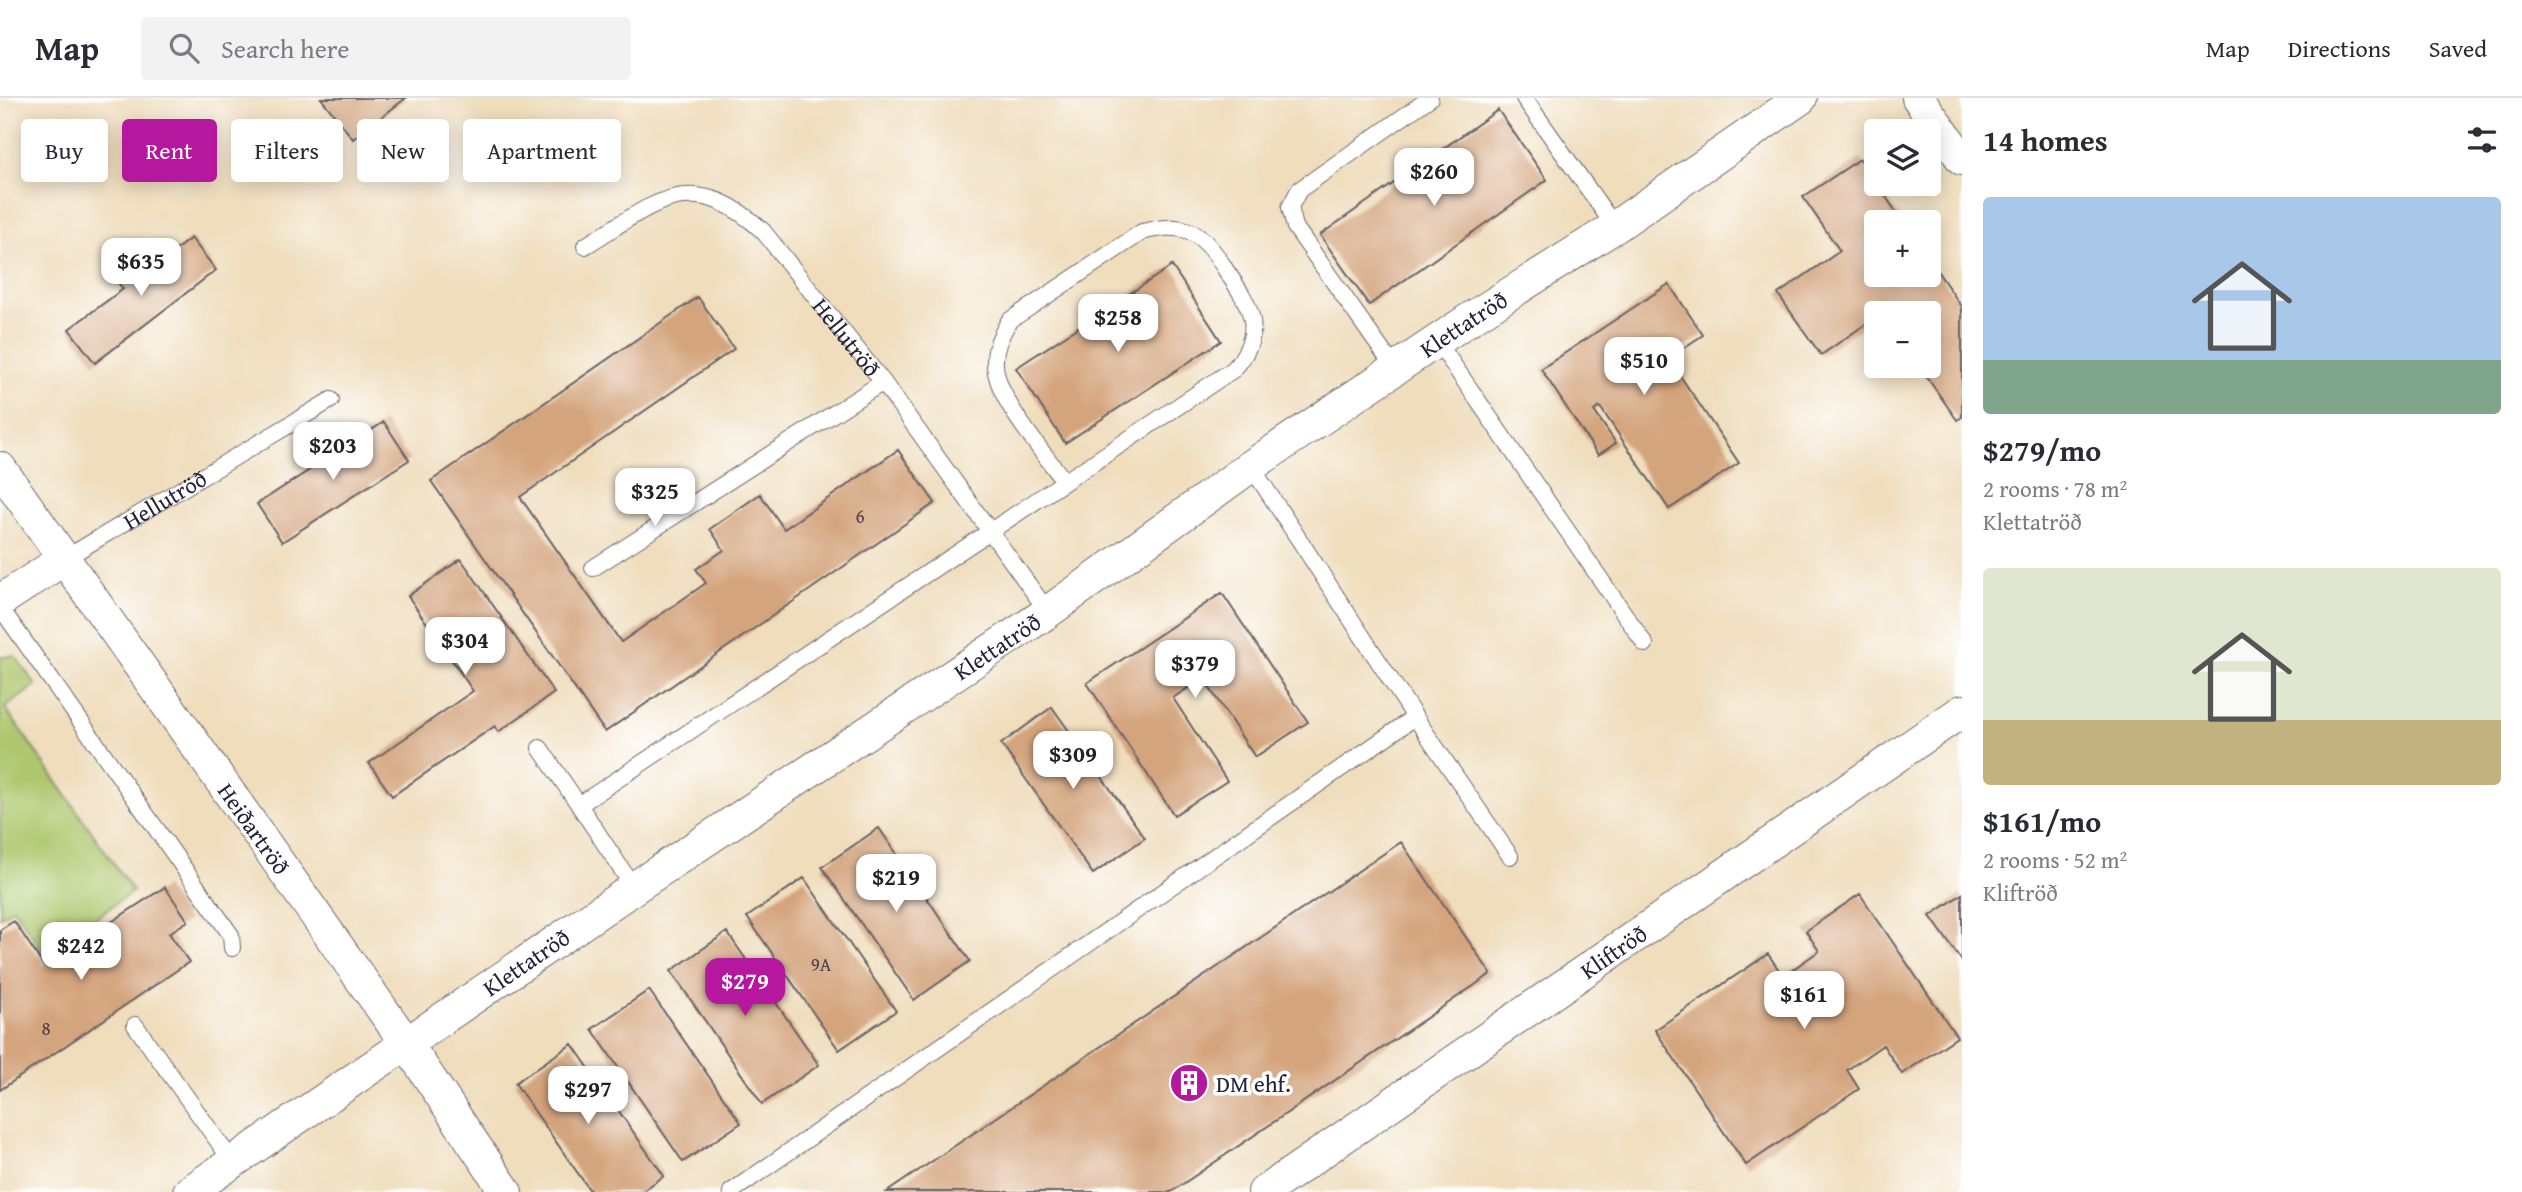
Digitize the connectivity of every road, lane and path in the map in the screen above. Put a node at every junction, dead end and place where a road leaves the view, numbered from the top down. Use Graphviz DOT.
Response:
graph roads {
  1 [pos="1430,98"];
  2 [pos="1524,98"];
  3 [pos="1801,98"];
  4 [pos="1919,98"];
  5 [pos="1962,159"];
  6 [pos="1615,227"];
  7 [pos="585,246"];
  8 [pos="1437,341"];
  9 [pos="1395,369"];
  10 [pos="883,382"];
  11 [pos="331,400"];
  12 [pos="1251,466"];
  13 [pos="0,468"];
  14 [pos="1064,481"];
  15 [pos="990,531"];
  16 [pos="64,559"];
  17 [pos="593,568"];
  18 [pos="0,601"];
  19 [pos="0,607"];
  20 [pos="1048,612"];
  21 [pos="1645,644"];
  22 [pos="1962,711"];
  23 [pos="1415,716"];
  24 [pos="540,748"];
  25 [pos="579,805"];
  26 [pos="1510,856"];
  27 [pos="634,888"];
  28 [pos="232,948"];
  29 [pos="135,1025"];
  30 [pos="406,1043"];
  31 [pos="232,1161"];
  32 [pos="189,1192"];
  33 [pos="506,1192"];
  34 [pos="731,1192"];
  35 [pos="1264,1192"];
  1 -- 9 [label="lane"];
  2 -- 6 [label="lane"];
  3 -- 6 [label="street, Klettatröð"];
  4 -- 5 [label="street"];
  6 -- 8 [label="street, Klettatröð"];
  7 -- 10 [label="lane, Hellutröð"];
  8 -- 9 [label="street, Klettatröð"];
  8 -- 21 [label="lane"];
  9 -- 12 [label="street, Klettatröð"];
  10 -- 15 [label="lane, Hellutröð"];
  10 -- 17 [label="lane"];
  11 -- 16 [label="lane, Hellutröð"];
  12 -- 20 [label="street, Klettatröð"];
  12 -- 23 [label="lane"];
  13 -- 16 [label="street, Heiðartröð"];
  14 -- 14 [label="lane"];
  14 -- 15 [label="lane"];
  15 -- 20 [label="lane, Hellutröð"];
  15 -- 25 [label="lane"];
  16 -- 18 [label="street, Hellutröð"];
  16 -- 30 [label="street, Heiðartröð"];
  19 -- 28 [label="lane"];
  20 -- 27 [label="street, Klettatröð"];
  22 -- 35 [label="street, Kliftröð"];
  23 -- 26 [label="lane"];
  23 -- 34 [label="lane"];
  24 -- 25 [label="lane"];
  25 -- 27 [label="lane"];
  27 -- 30 [label="street, Klettatröð"];
  29 -- 31 [label="lane"];
  30 -- 31 [label="street, Klettatröð"];
  30 -- 33 [label="street, Heiðartröð"];
  31 -- 32 [label="street, Klettatröð"];
}
